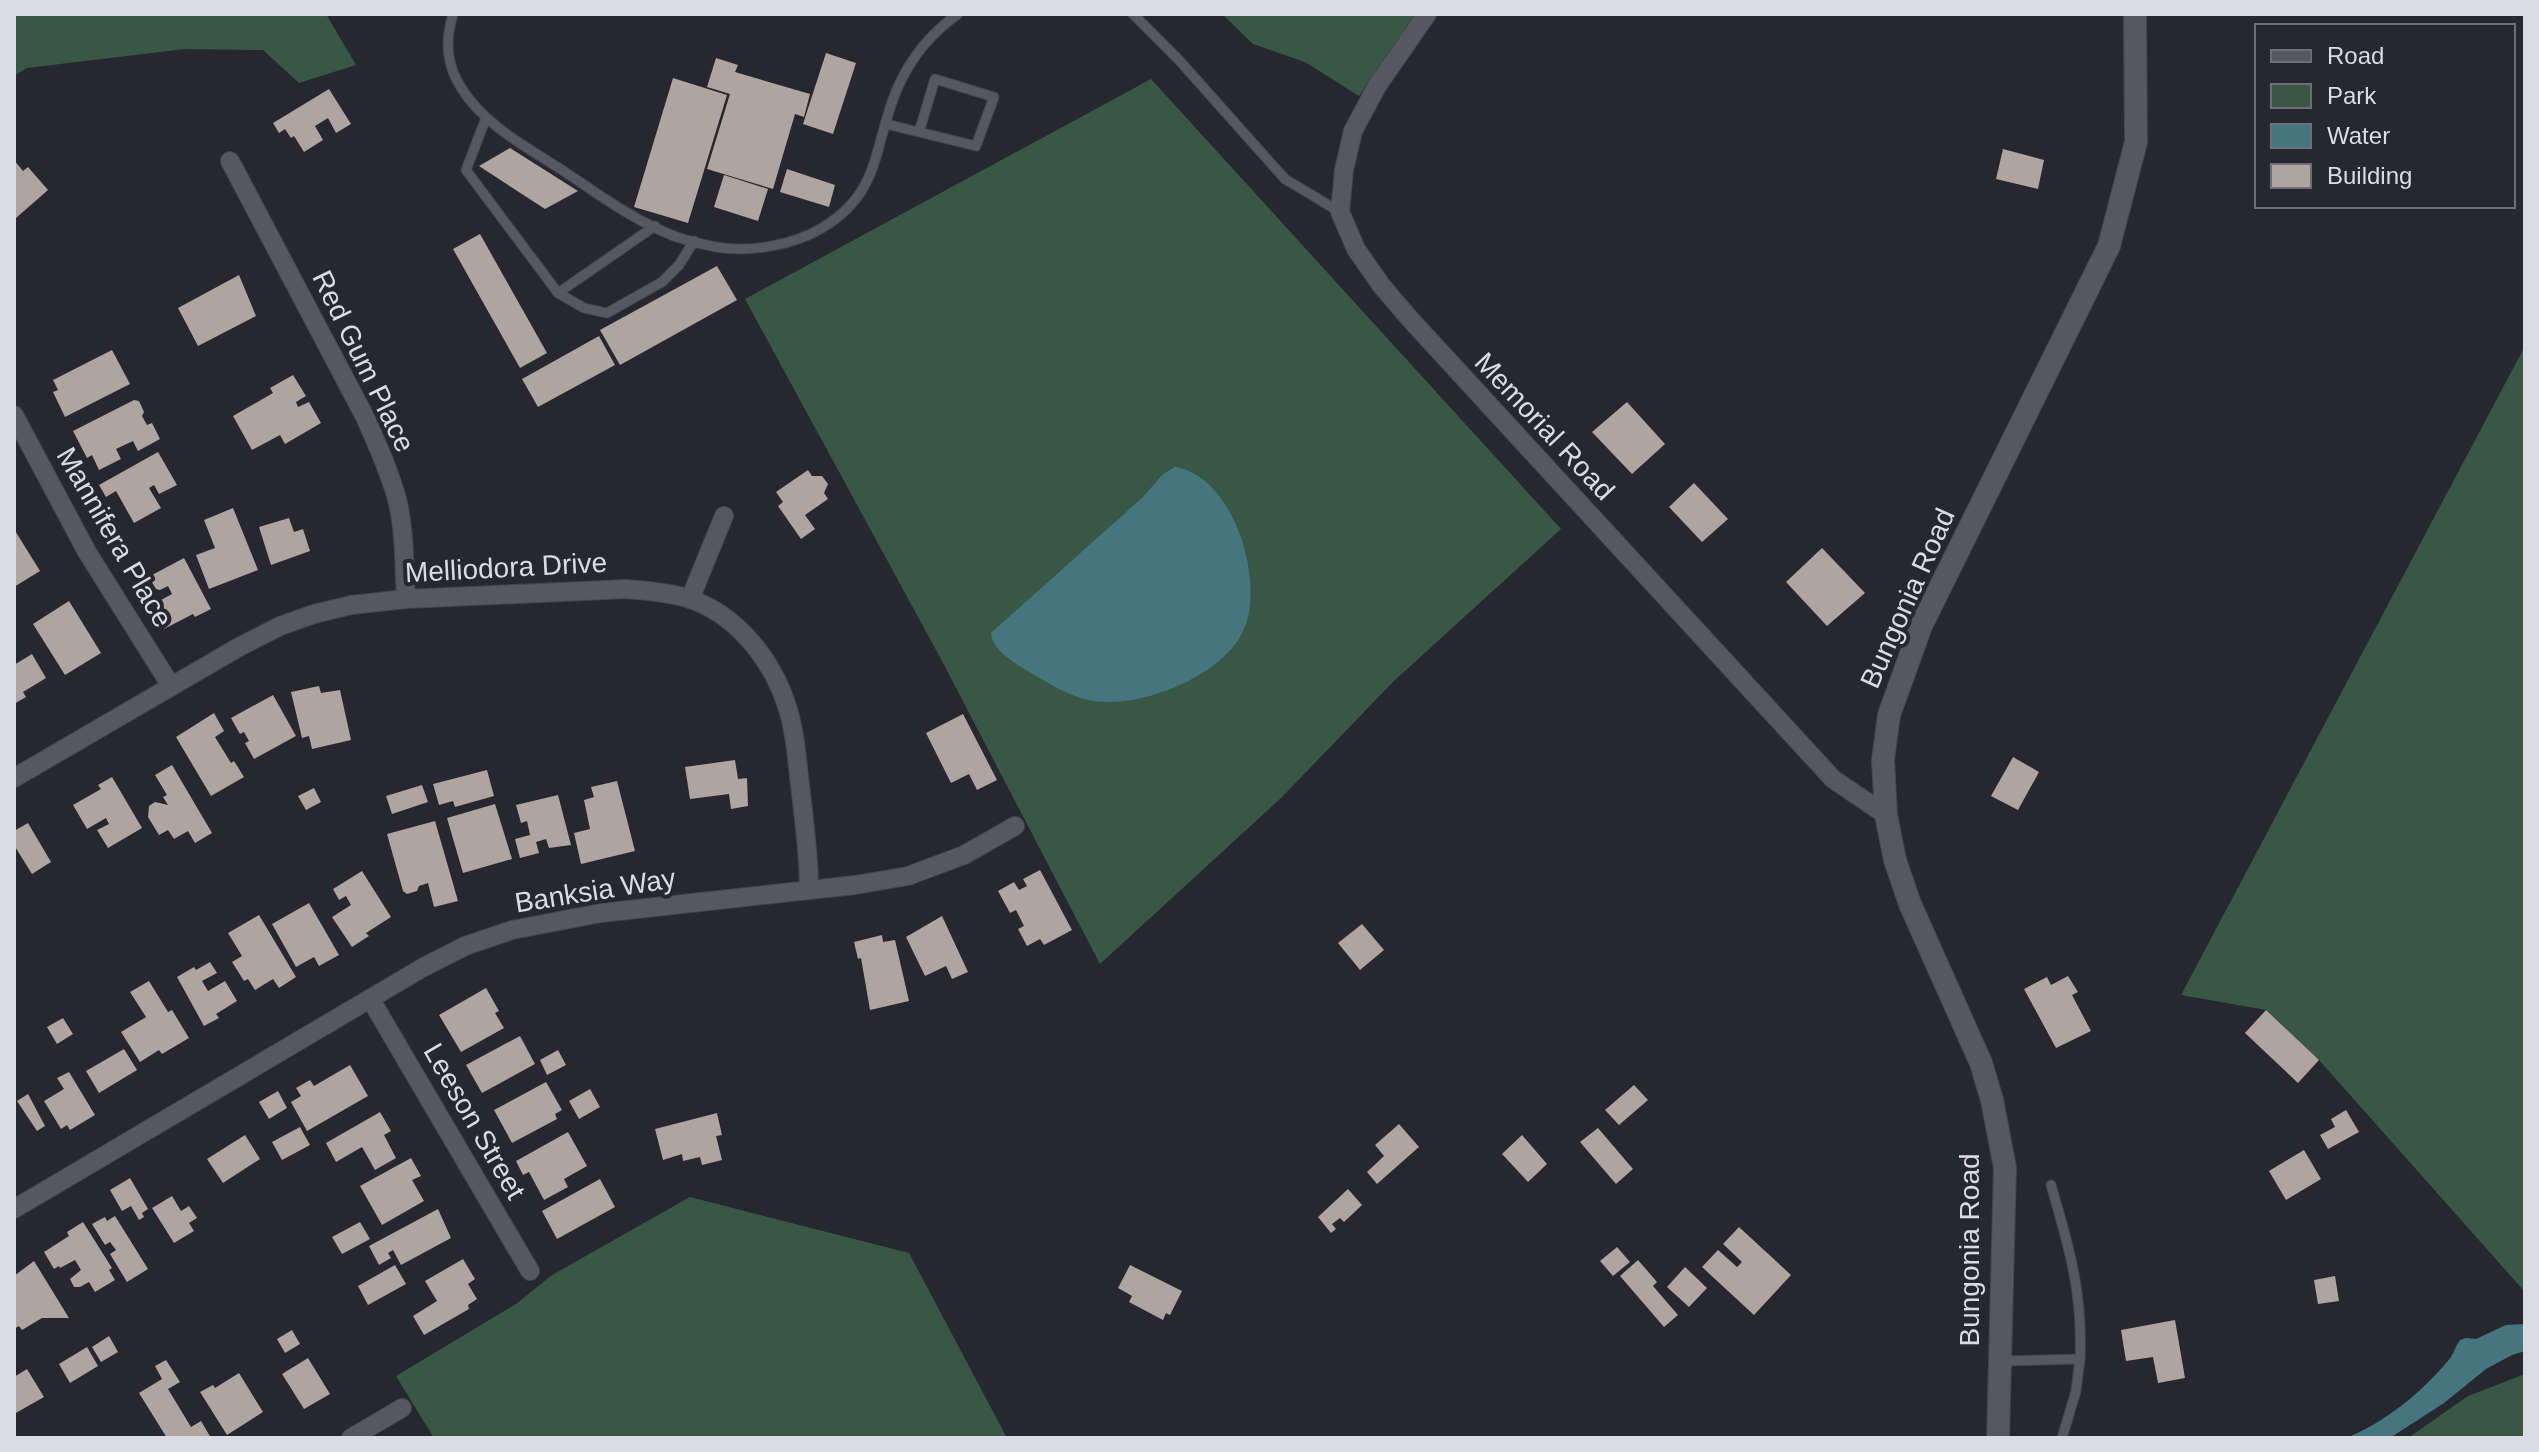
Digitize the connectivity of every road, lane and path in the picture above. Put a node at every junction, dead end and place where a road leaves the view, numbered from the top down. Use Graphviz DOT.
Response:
graph roads {
  1 [pos="453,14"];
  2 [pos="958,14"];
  3 [pos="1427,14"];
  4 [pos="2135,14"];
  5 [pos="1135,16"];
  6 [pos="486,118"];
  7 [pos="886,124"];
  8 [pos="919,132"];
  9 [pos="230,161"];
  10 [pos="1340,212"];
  11 [pos="655,226"];
  12 [pos="694,241"];
  13 [pos="558,293"];
  14 [pos="14,415"];
  15 [pos="724,516"];
  16 [pos="406,599"];
  17 [pos="690,599"];
  18 [pos="171,686"];
  19 [pos="14,778"];
  20 [pos="1886,815"];
  21 [pos="1015,826"];
  22 [pos="809,889"];
  23 [pos="371,1000"];
  24 [pos="2051,1185"];
  25 [pos="14,1209"];
  26 [pos="530,1271"];
  27 [pos="2080,1359"];
  28 [pos="1998,1361"];
  29 [pos="402,1408"];
  30 [pos="351,1438"];
  31 [pos="1998,1438"];
  32 [pos="2062,1438"];
  1 -- 6 [label="lane"];
  2 -- 7 [label="lane"];
  3 -- 10 [label="street, Memorial Road"];
  4 -- 20 [label="street, Bungonia Road"];
  5 -- 10 [label="lane"];
  6 -- 11 [label="lane"];
  6 -- 13 [label="lane"];
  7 -- 8 [label="lane"];
  7 -- 12 [label="lane"];
  8 -- 8 [label="lane"];
  9 -- 16 [label="street, Red Gum Place"];
  10 -- 20 [label="street, Memorial Road"];
  11 -- 12 [label="lane"];
  11 -- 13 [label="lane"];
  12 -- 13 [label="lane"];
  14 -- 18 [label="street, Mannifera Place"];
  15 -- 17 [label="street"];
  16 -- 17 [label="street, Melliodora Drive"];
  16 -- 18 [label="street, Melliodora Drive"];
  17 -- 22 [label="street, Melliodora Drive"];
  18 -- 19 [label="street, Melliodora Drive"];
  20 -- 28 [label="street, Bungonia Road"];
  21 -- 22 [label="street, Banksia Way"];
  22 -- 23 [label="street, Banksia Way"];
  23 -- 25 [label="street, Banksia Way"];
  23 -- 26 [label="street, Leeson Street"];
  24 -- 27 [label="lane"];
  27 -- 28 [label="lane, Bungonia Road"];
  27 -- 32 [label="lane"];
  28 -- 31 [label="street, Bungonia Road"];
  29 -- 30 [label="street"];
}
